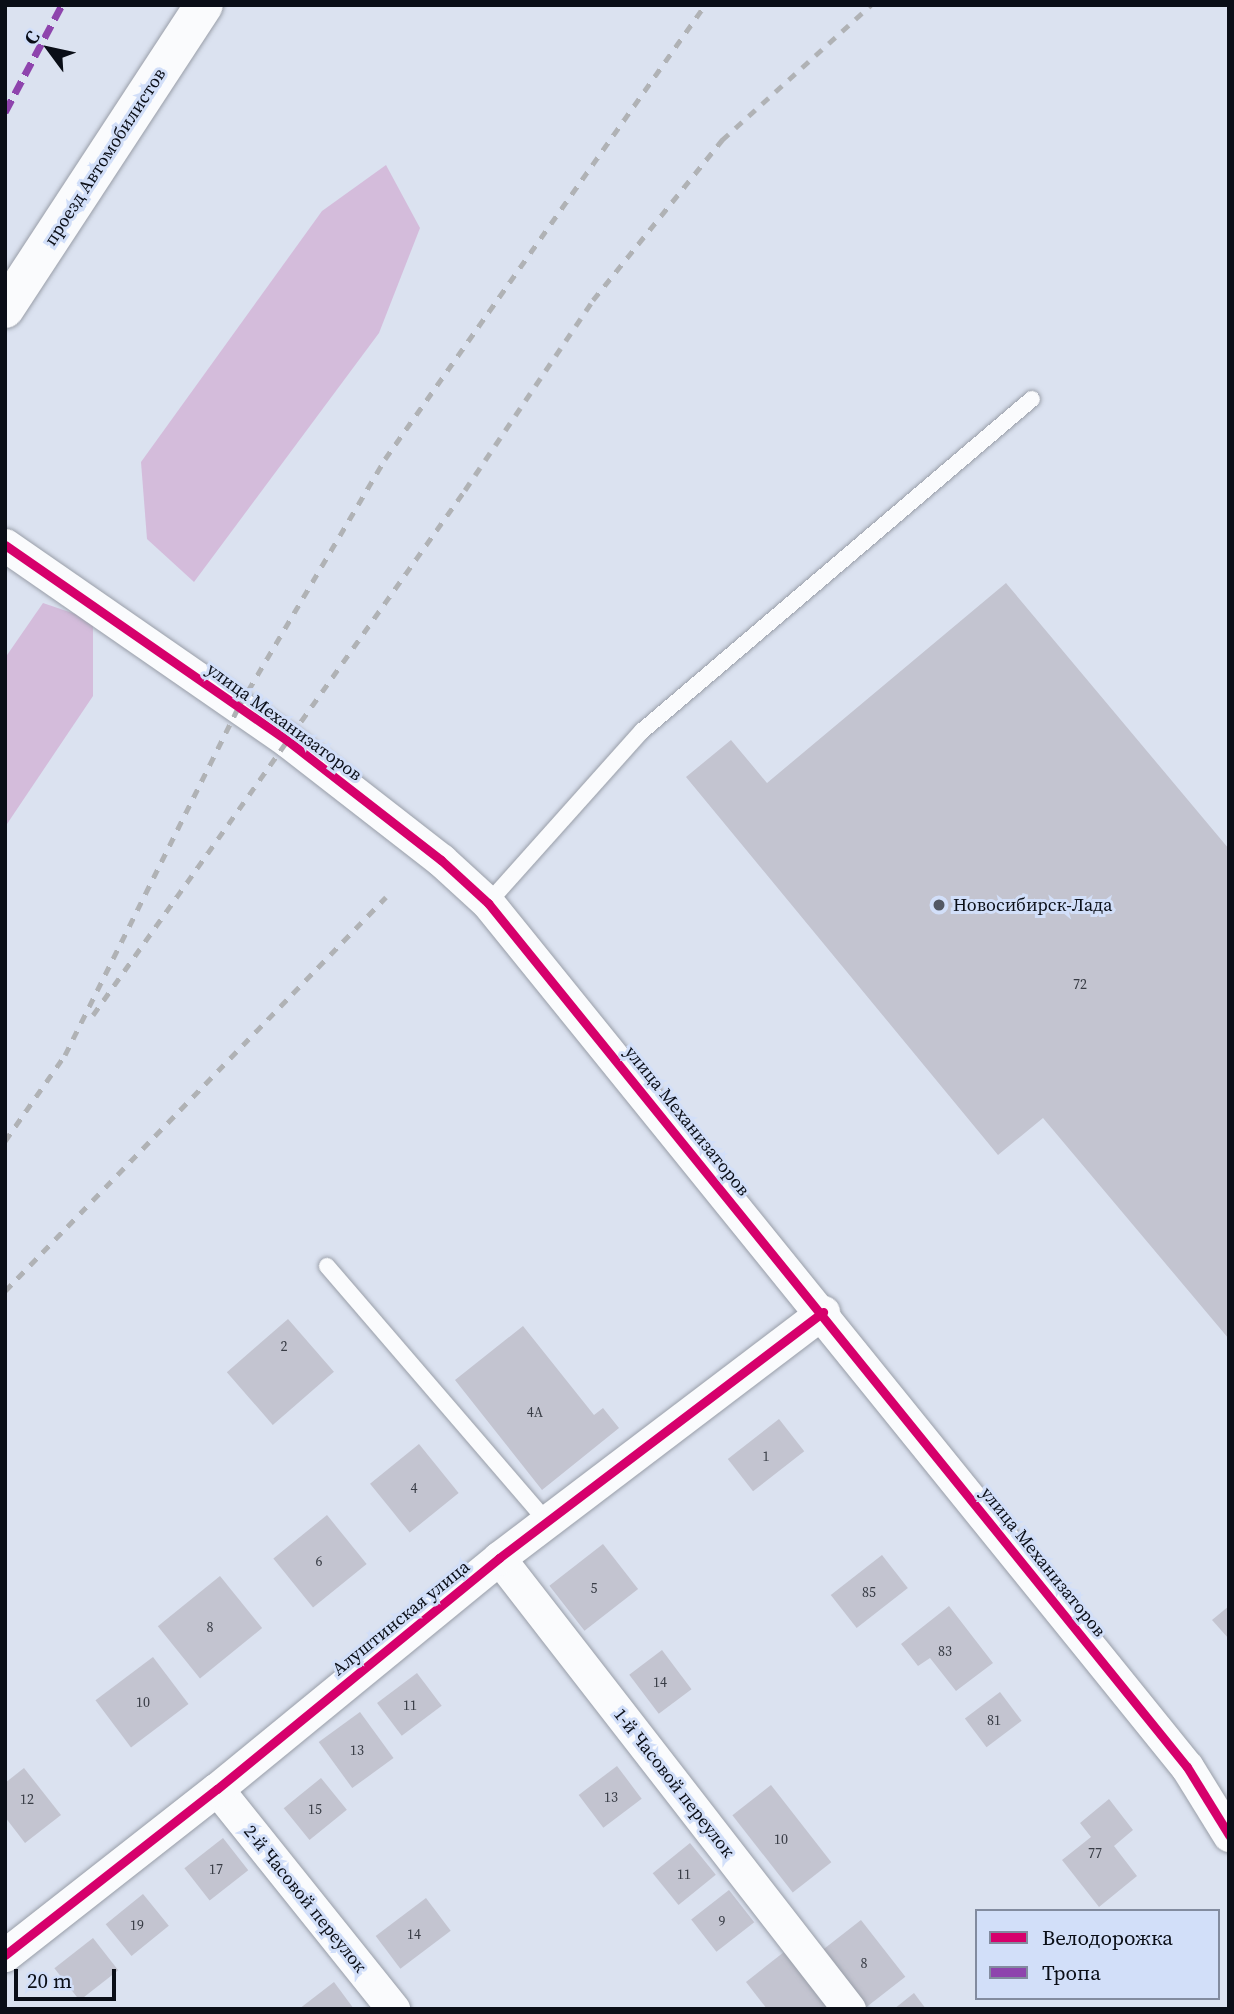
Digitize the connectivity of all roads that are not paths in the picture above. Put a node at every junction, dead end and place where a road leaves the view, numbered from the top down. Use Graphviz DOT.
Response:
graph roads {
  1 [pos="204,5"];
  2 [pos="5,309"];
  3 [pos="1032,399"];
  4 [pos="5,545"];
  5 [pos="488,903"];
  6 [pos="327,1266"];
  7 [pos="823,1312"];
  8 [pos="548,1523"];
  9 [pos="499,1558"];
  10 [pos="217,1789"];
  11 [pos="1229,1835"];
  12 [pos="5,1955"];
  13 [pos="393,2009"];
  14 [pos="849,2009"];
  1 -- 2 [label="street, проезд Автомобилистов"];
  3 -- 5 [label="lane"];
  4 -- 5 [label="street, улица Механизаторов"];
  5 -- 7 [label="street, улица Механизаторов"];
  6 -- 8 [label="lane"];
  7 -- 8 [label="street, Алуштинская улица"];
  7 -- 11 [label="street, улица Механизаторов"];
  8 -- 9 [label="street, Алуштинская улица"];
  9 -- 10 [label="street, Алуштинская улица"];
  9 -- 14 [label="street, 1-й Часовой переулок"];
  10 -- 12 [label="street, Алуштинская улица"];
  10 -- 13 [label="street, 2-й Часовой переулок"];
}
